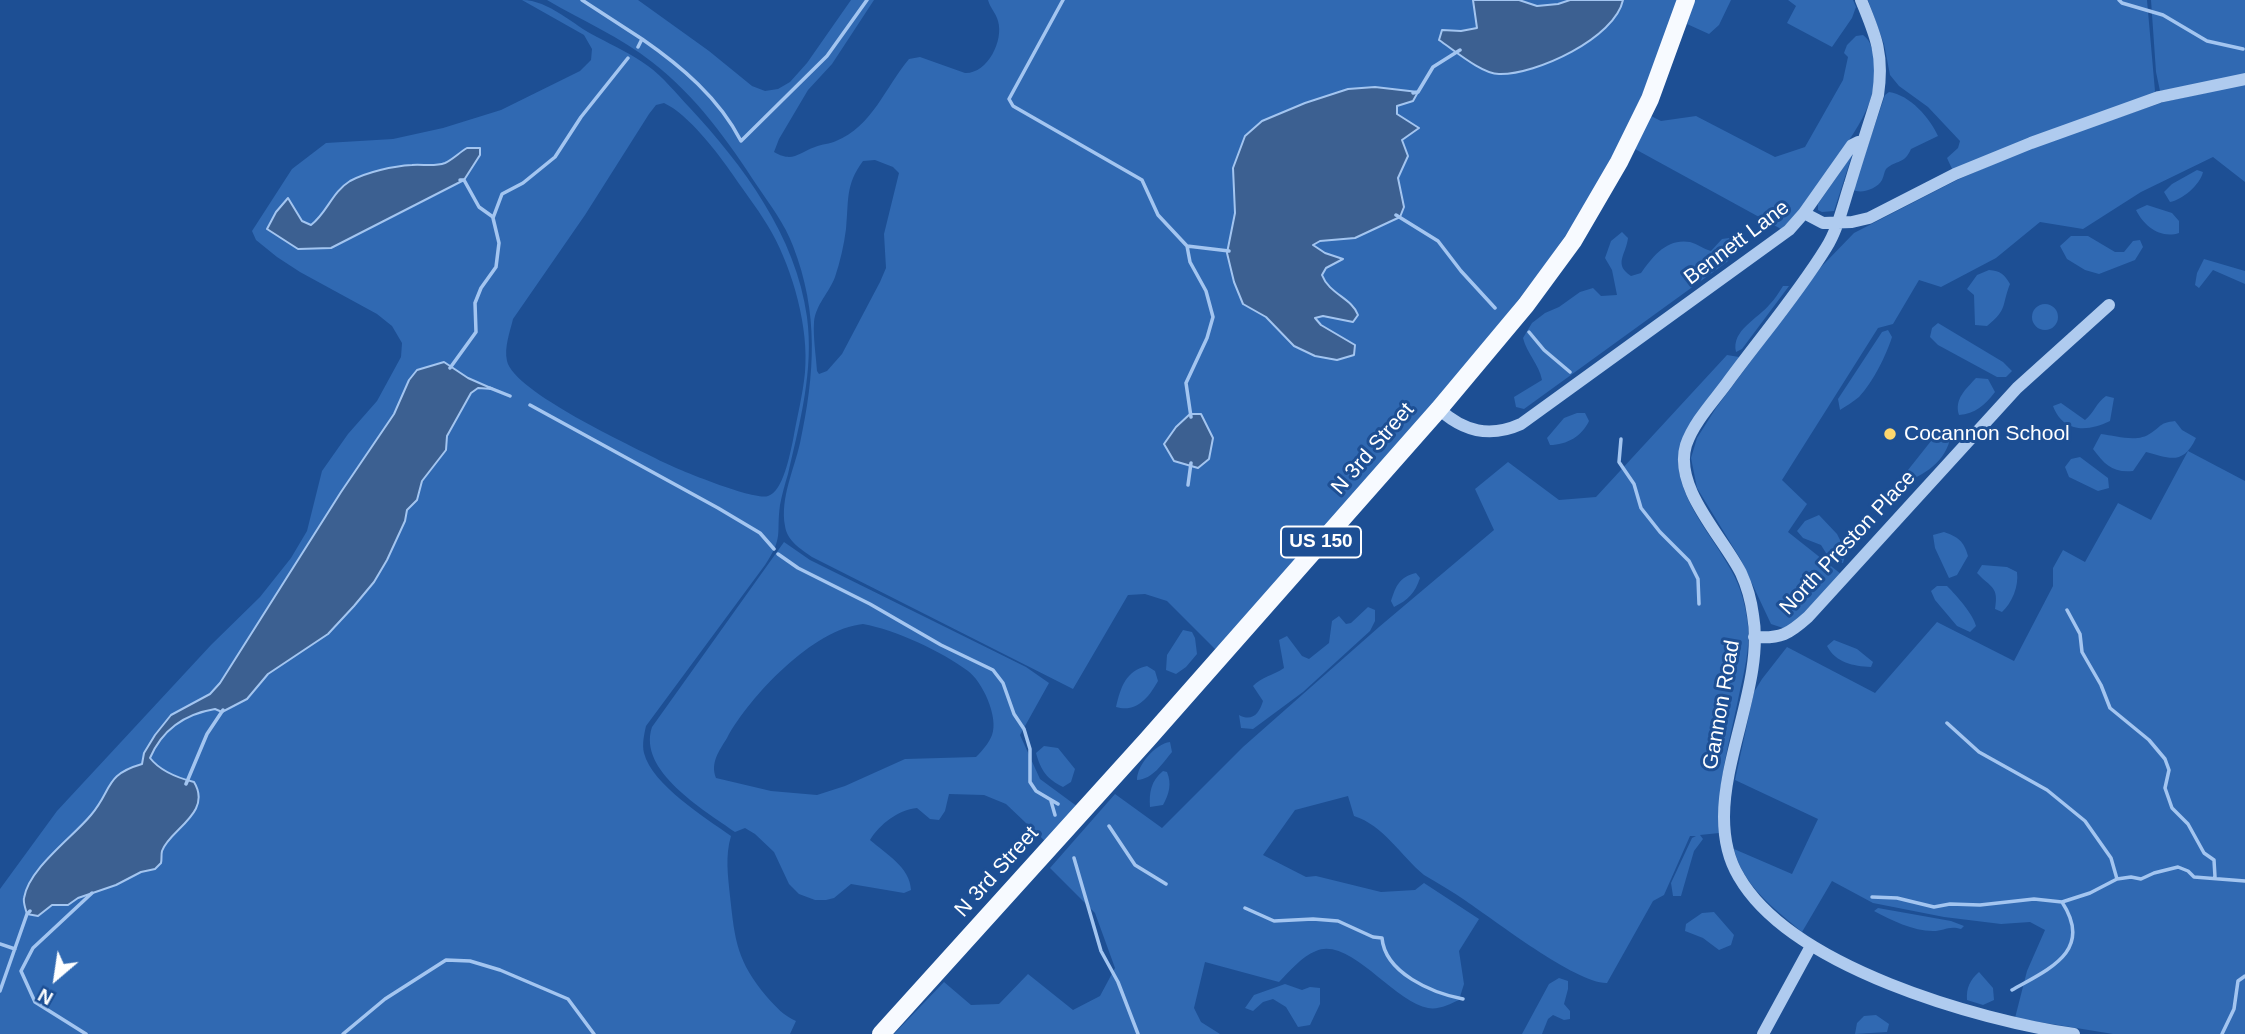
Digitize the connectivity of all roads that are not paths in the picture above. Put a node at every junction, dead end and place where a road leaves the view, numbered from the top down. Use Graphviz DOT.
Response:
graph roads {
  1 [pos="1686,0"];
  2 [pos="1861,0"];
  3 [pos="2245,79"];
  4 [pos="1862,142"];
  5 [pos="1804,213"];
  6 [pos="1837,223"];
  7 [pos="2109,305"];
  8 [pos="1439,409"];
  9 [pos="1754,637"];
  10 [pos="1811,946"];
  11 [pos="881,1034"];
  12 [pos="1763,1034"];
  13 [pos="2074,1034"];
  1 -- 8 [label="main road, N 3rd Street / US 150"];
  2 -- 4 [label="street"];
  3 -- 6 [label="street, Bennett Lane"];
  4 -- 5 [label="street"];
  4 -- 6 [label="street, Gannon Road"];
  5 -- 6 [label="street, Bennett Lane"];
  5 -- 8 [label="street, Bennett Lane"];
  6 -- 9 [label="street, Gannon Road"];
  7 -- 9 [label="street, North Preston Place"];
  8 -- 11 [label="main road, N 3rd Street / US 150"];
  9 -- 10 [label="street, Gannon Road"];
  10 -- 12 [label="street"];
  10 -- 13 [label="street, Gannon Road"];
}
